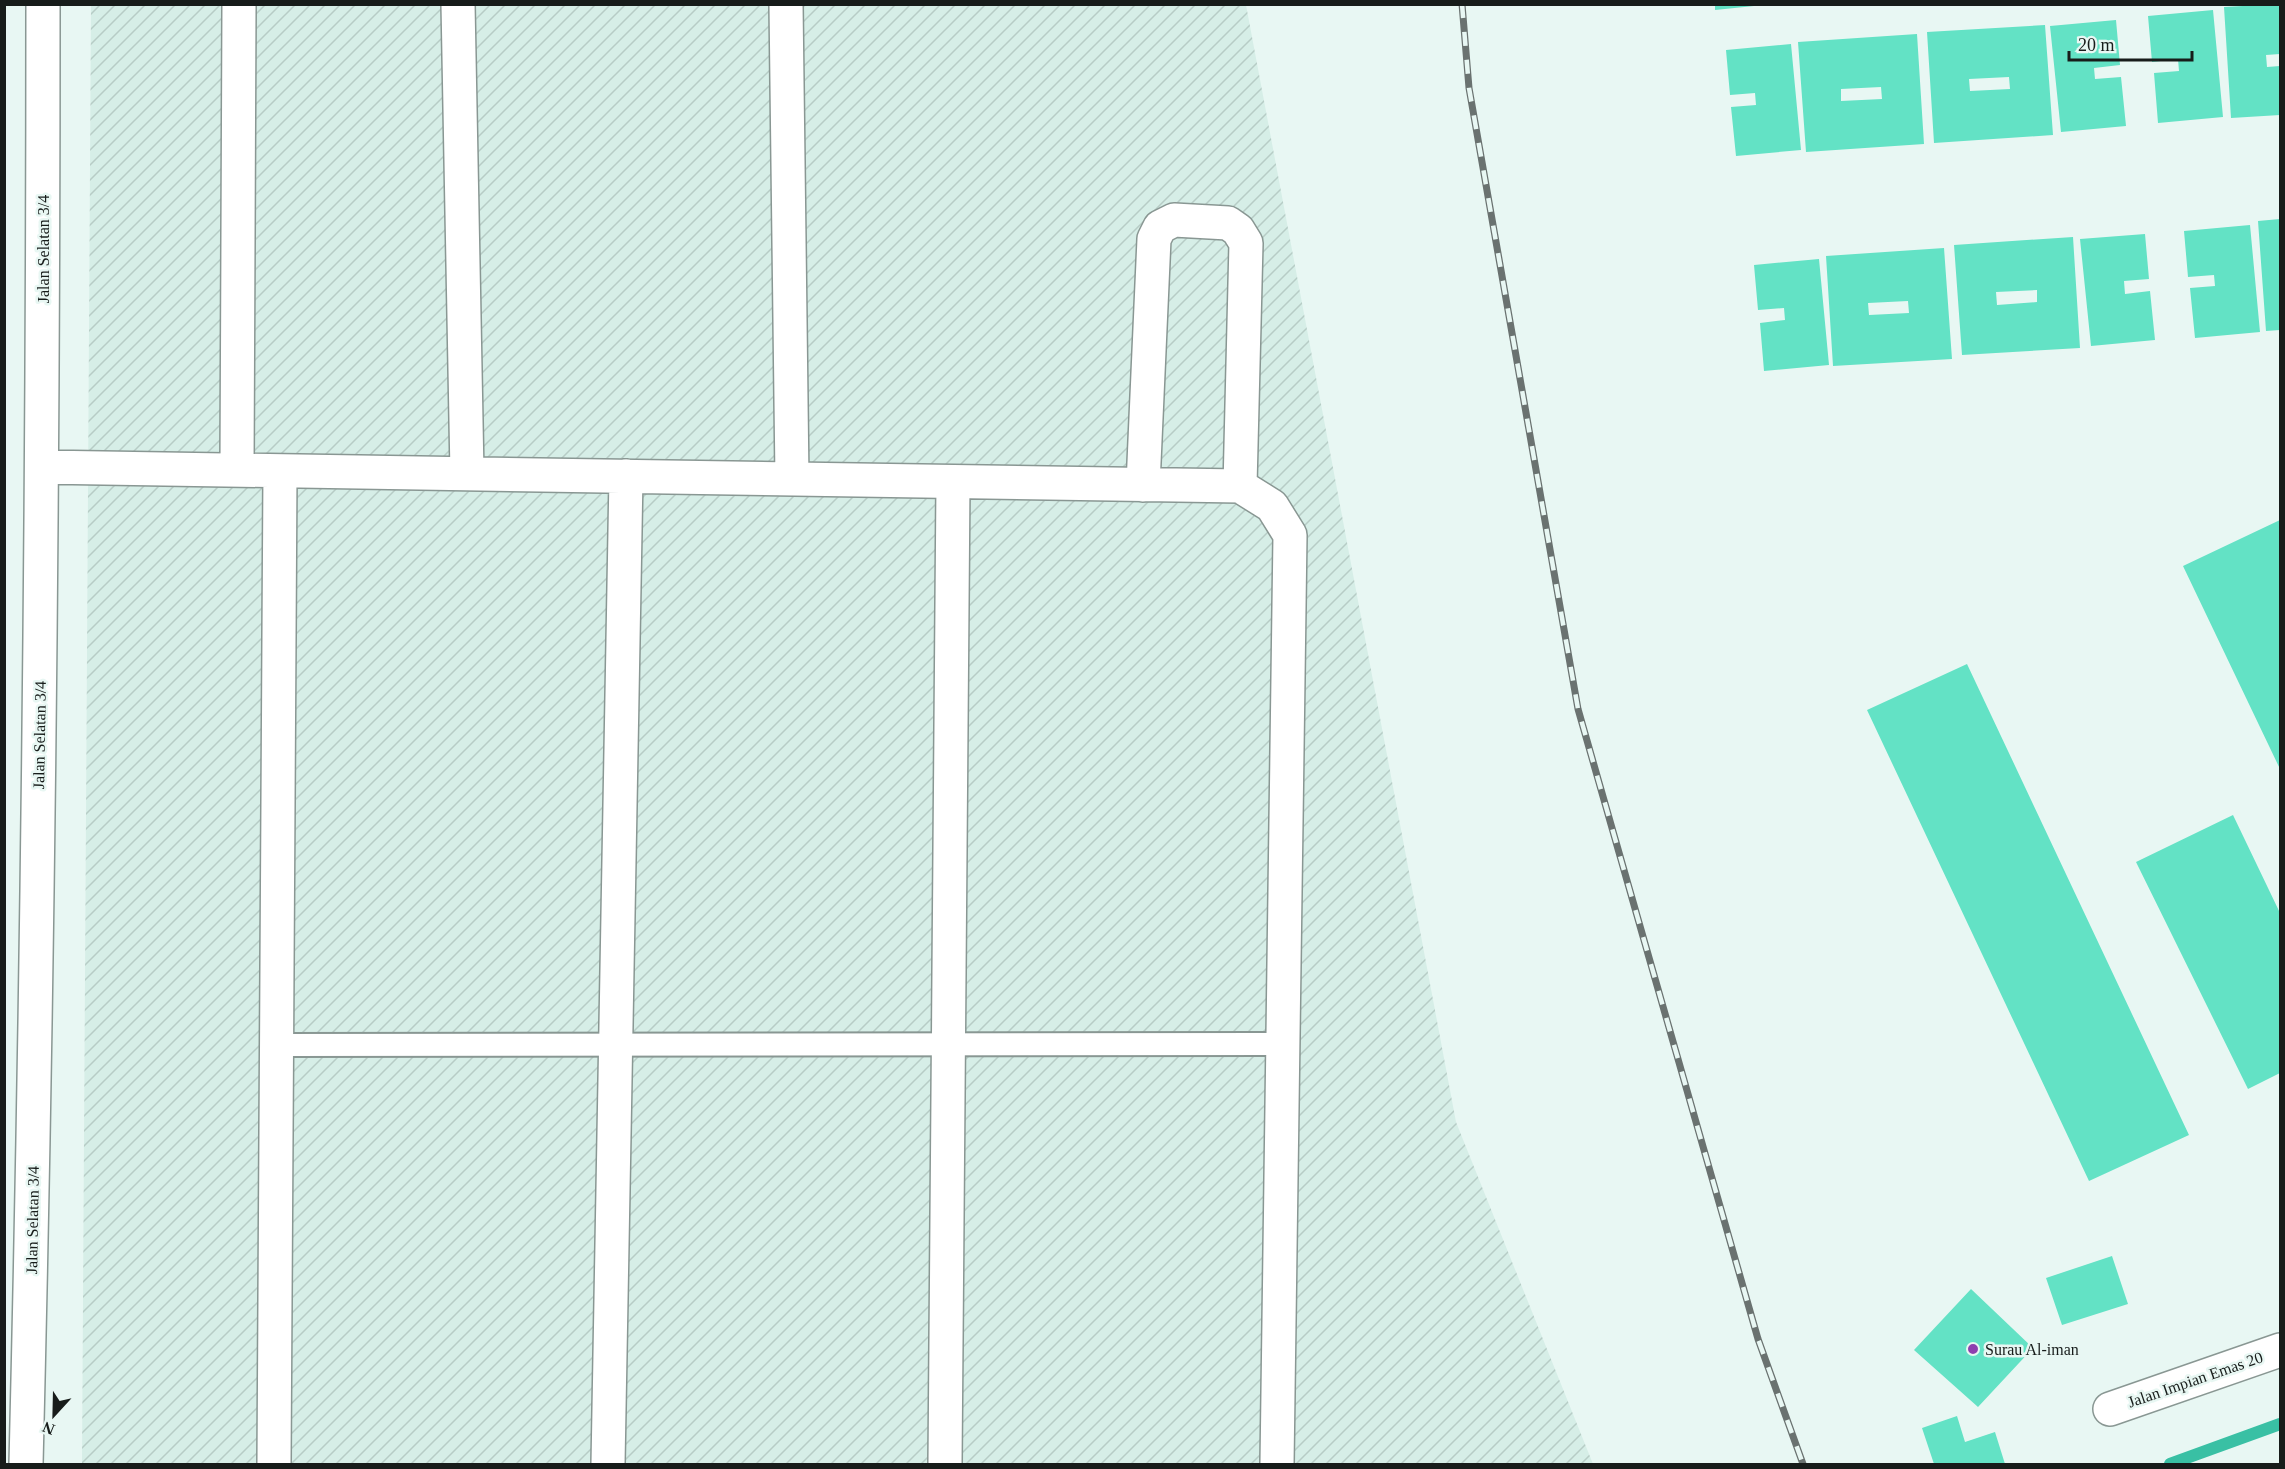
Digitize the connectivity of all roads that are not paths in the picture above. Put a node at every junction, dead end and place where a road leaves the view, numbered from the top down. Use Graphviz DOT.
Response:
graph roads {
  1 [pos="44,4"];
  2 [pos="239,4"];
  3 [pos="458,4"];
  4 [pos="786,4"];
  5 [pos="42,467"];
  6 [pos="237,470"];
  7 [pos="280,471"];
  8 [pos="467,473"];
  9 [pos="626,476"];
  10 [pos="792,479"];
  11 [pos="953,482"];
  12 [pos="1143,485"];
  13 [pos="1240,486"];
  14 [pos="277,1044"];
  15 [pos="948,1044"];
  16 [pos="1283,1044"];
  17 [pos="615,1045"];
  18 [pos="2280,1350"];
  19 [pos="2110,1409"];
  20 [pos="26,1464"];
  21 [pos="274,1464"];
  22 [pos="608,1464"];
  23 [pos="945,1464"];
  24 [pos="1277,1464"];
  1 -- 5 [label="street, Jalan Selatan 3/4"];
  2 -- 6 [label="street"];
  3 -- 8 [label="street"];
  4 -- 10 [label="street"];
  5 -- 6 [label="street"];
  5 -- 20 [label="street, Jalan Selatan 3/4"];
  6 -- 7 [label="street"];
  7 -- 8 [label="street"];
  7 -- 14 [label="street"];
  8 -- 9 [label="street"];
  9 -- 10 [label="street"];
  9 -- 17 [label="street"];
  10 -- 11 [label="street"];
  11 -- 12 [label="street"];
  11 -- 15 [label="street"];
  12 -- 13 [label="street"];
  12 -- 13 [label="street"];
  13 -- 16 [label="street"];
  14 -- 17 [label="lane"];
  14 -- 21 [label="street"];
  15 -- 16 [label="lane"];
  15 -- 17 [label="lane"];
  15 -- 23 [label="street"];
  16 -- 24 [label="street"];
  17 -- 22 [label="street"];
  18 -- 19 [label="street, Jalan Impian Emas 20"];
}
